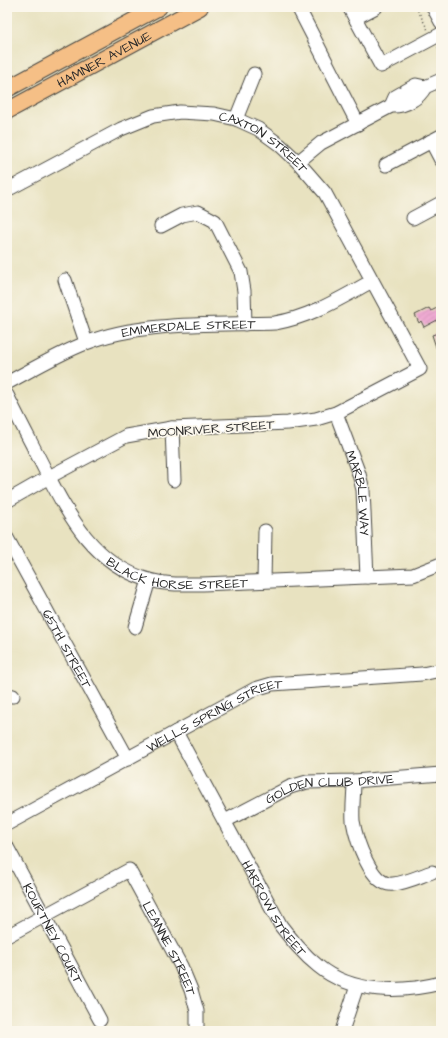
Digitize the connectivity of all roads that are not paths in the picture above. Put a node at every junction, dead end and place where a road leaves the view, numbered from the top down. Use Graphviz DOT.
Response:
graph roads {
  1 [pos="159,7"];
  2 [pos="200,7"];
  3 [pos="298,7"];
  4 [pos="376,7"];
  5 [pos="433,7"];
  6 [pos="352,13"];
  7 [pos="441,22"];
  8 [pos="441,34"];
  9 [pos="254,74"];
  10 [pos="441,80"];
  11 [pos="7,89"];
  12 [pos="7,111"];
  13 [pos="236,119"];
  14 [pos="358,124"];
  15 [pos="436,139"];
  16 [pos="441,160"];
  17 [pos="298,162"];
  18 [pos="386,165"];
  19 [pos="7,190"];
  20 [pos="441,203"];
  21 [pos="413,218"];
  22 [pos="161,226"];
  23 [pos="65,280"];
  24 [pos="372,281"];
  25 [pos="246,324"];
  26 [pos="86,342"];
  27 [pos="420,369"];
  28 [pos="7,383"];
  29 [pos="7,395"];
  30 [pos="336,413"];
  31 [pos="172,428"];
  32 [pos="49,477"];
  33 [pos="174,480"];
  34 [pos="7,501"];
  35 [pos="265,531"];
  36 [pos="7,538"];
  37 [pos="441,564"];
  38 [pos="367,577"];
  39 [pos="149,580"];
  40 [pos="264,581"];
  41 [pos="135,627"];
  42 [pos="441,670"];
  43 [pos="176,732"];
  44 [pos="128,759"];
  45 [pos="441,774"];
  46 [pos="354,781"];
  47 [pos="225,821"];
  48 [pos="7,824"];
  49 [pos="7,847"];
  50 [pos="432,872"];
  51 [pos="44,916"];
  52 [pos="7,936"];
  53 [pos="441,983"];
  54 [pos="357,986"];
  55 [pos="100,1020"];
  56 [pos="197,1031"];
  57 [pos="342,1031"];
  1 -- 11 [label="main road, HAMNER AVENUE"];
  2 -- 12 [label="main road, HAMNER AVENUE"];
  3 -- 14 [label="street"];
  4 -- 6 [label="street"];
  5 -- 7 [label="street"];
  6 -- 8 [label="street"];
  9 -- 13 [label="street"];
  10 -- 14 [label="street"];
  13 -- 17 [label="street, CAXTON STREET"];
  13 -- 19 [label="street, CAXTON STREET"];
  14 -- 17 [label="street"];
  15 -- 16 [label="street"];
  15 -- 18 [label="street"];
  17 -- 24 [label="street, CAXTON STREET"];
  20 -- 21 [label="street"];
  22 -- 25 [label="street"];
  23 -- 26 [label="street"];
  24 -- 25 [label="street, EMMERDALE STREET"];
  24 -- 27 [label="street, CAXTON STREET"];
  25 -- 26 [label="street, EMMERDALE STREET"];
  26 -- 28 [label="street, EMMERDALE STREET"];
  27 -- 30 [label="street, MOONRIVER STREET"];
  29 -- 32 [label="street, BLACK HORSE STREET"];
  30 -- 31 [label="street, MOONRIVER STREET"];
  30 -- 38 [label="street, MARBLE WAY"];
  31 -- 32 [label="street, MOONRIVER STREET"];
  31 -- 33 [label="street"];
  32 -- 34 [label="street, MOONRIVER STREET"];
  32 -- 39 [label="street, BLACK HORSE STREET"];
  35 -- 40 [label="street"];
  36 -- 44 [label="street, 65TH STREET"];
  37 -- 38 [label="street, BLACK HORSE STREET"];
  38 -- 40 [label="street, BLACK HORSE STREET"];
  39 -- 40 [label="street, BLACK HORSE STREET"];
  39 -- 41 [label="street"];
  42 -- 43 [label="street, WELLS SPRING STREET"];
  43 -- 44 [label="street, WELLS SPRING STREET"];
  43 -- 47 [label="street, HARROW STREET"];
  44 -- 48 [label="street, WELLS SPRING STREET"];
  45 -- 46 [label="street, GOLDEN CLUB DRIVE"];
  46 -- 47 [label="street, GOLDEN CLUB DRIVE"];
  46 -- 50 [label="street"];
  47 -- 54 [label="street, HARROW STREET"];
  49 -- 51 [label="street, KOURTNEY COURT"];
  51 -- 52 [label="street"];
  51 -- 55 [label="street, KOURTNEY COURT"];
  51 -- 56 [label="street, LEANNE STREET"];
  53 -- 54 [label="street, HARROW STREET"];
  54 -- 57 [label="street"];
}
